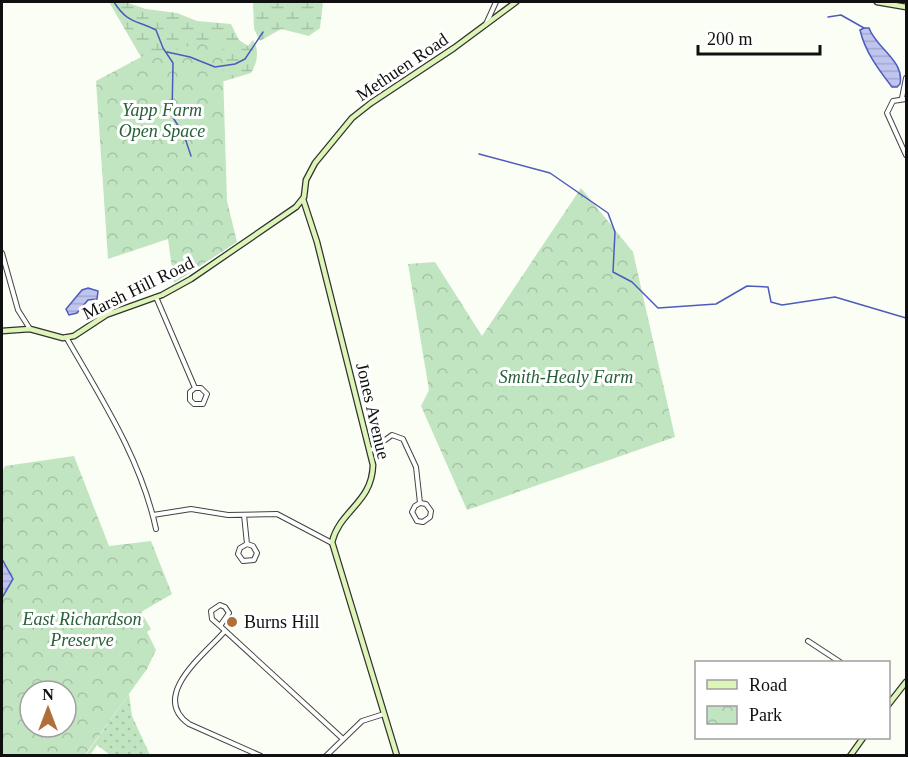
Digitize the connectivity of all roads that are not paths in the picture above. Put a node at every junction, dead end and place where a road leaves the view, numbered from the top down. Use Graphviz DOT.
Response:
graph roads {
  1 [pos="496,2"];
  2 [pos="516,2"];
  3 [pos="877,2"];
  4 [pos="906,7"];
  5 [pos="486,24"];
  6 [pos="906,78"];
  7 [pos="904,99"];
  8 [pos="906,155"];
  9 [pos="303,199"];
  10 [pos="2,253"];
  11 [pos="156,297"];
  12 [pos="30,328"];
  13 [pos="2,331"];
  14 [pos="66,337"];
  15 [pos="195,388"];
  16 [pos="370,451"];
  17 [pos="420,503"];
  18 [pos="153,515"];
  19 [pos="244,515"];
  20 [pos="156,529"];
  21 [pos="332,543"];
  22 [pos="247,544"];
  23 [pos="220,626"];
  24 [pos="225,631"];
  25 [pos="808,641"];
  26 [pos="837,661"];
  27 [pos="906,682"];
  28 [pos="890,702"];
  29 [pos="384,714"];
  30 [pos="343,739"];
  31 [pos="862,739"];
  32 [pos="261,756"];
  33 [pos="326,756"];
  34 [pos="397,756"];
  35 [pos="850,756"];
  1 -- 5 [label="street"];
  2 -- 5 [label="street, Methuen Road"];
  3 -- 4 [label="street"];
  5 -- 9 [label="street, Methuen Road"];
  6 -- 7 [label="street"];
  7 -- 8 [label="street"];
  9 -- 11 [label="street, Marsh Hill Road"];
  9 -- 16 [label="street, Jones Avenue"];
  10 -- 12 [label="street"];
  11 -- 14 [label="street, Marsh Hill Road"];
  11 -- 15 [label="street"];
  12 -- 13 [label="street, Marsh Hill Road"];
  12 -- 14 [label="street, Marsh Hill Road"];
  14 -- 18 [label="street"];
  15 -- 15 [label="street"];
  16 -- 17 [label="street"];
  16 -- 21 [label="street, Jones Avenue"];
  17 -- 17 [label="street"];
  18 -- 19 [label="street"];
  18 -- 20 [label="street"];
  19 -- 21 [label="street"];
  19 -- 22 [label="street"];
  21 -- 29 [label="street"];
  22 -- 22 [label="street"];
  23 -- 23 [label="street"];
  23 -- 24 [label="street"];
  24 -- 30 [label="street"];
  24 -- 32 [label="street"];
  25 -- 26 [label="street"];
  27 -- 28 [label="street"];
  29 -- 30 [label="street"];
  29 -- 34 [label="street"];
  30 -- 33 [label="street"];
  31 -- 35 [label="street"];
}
